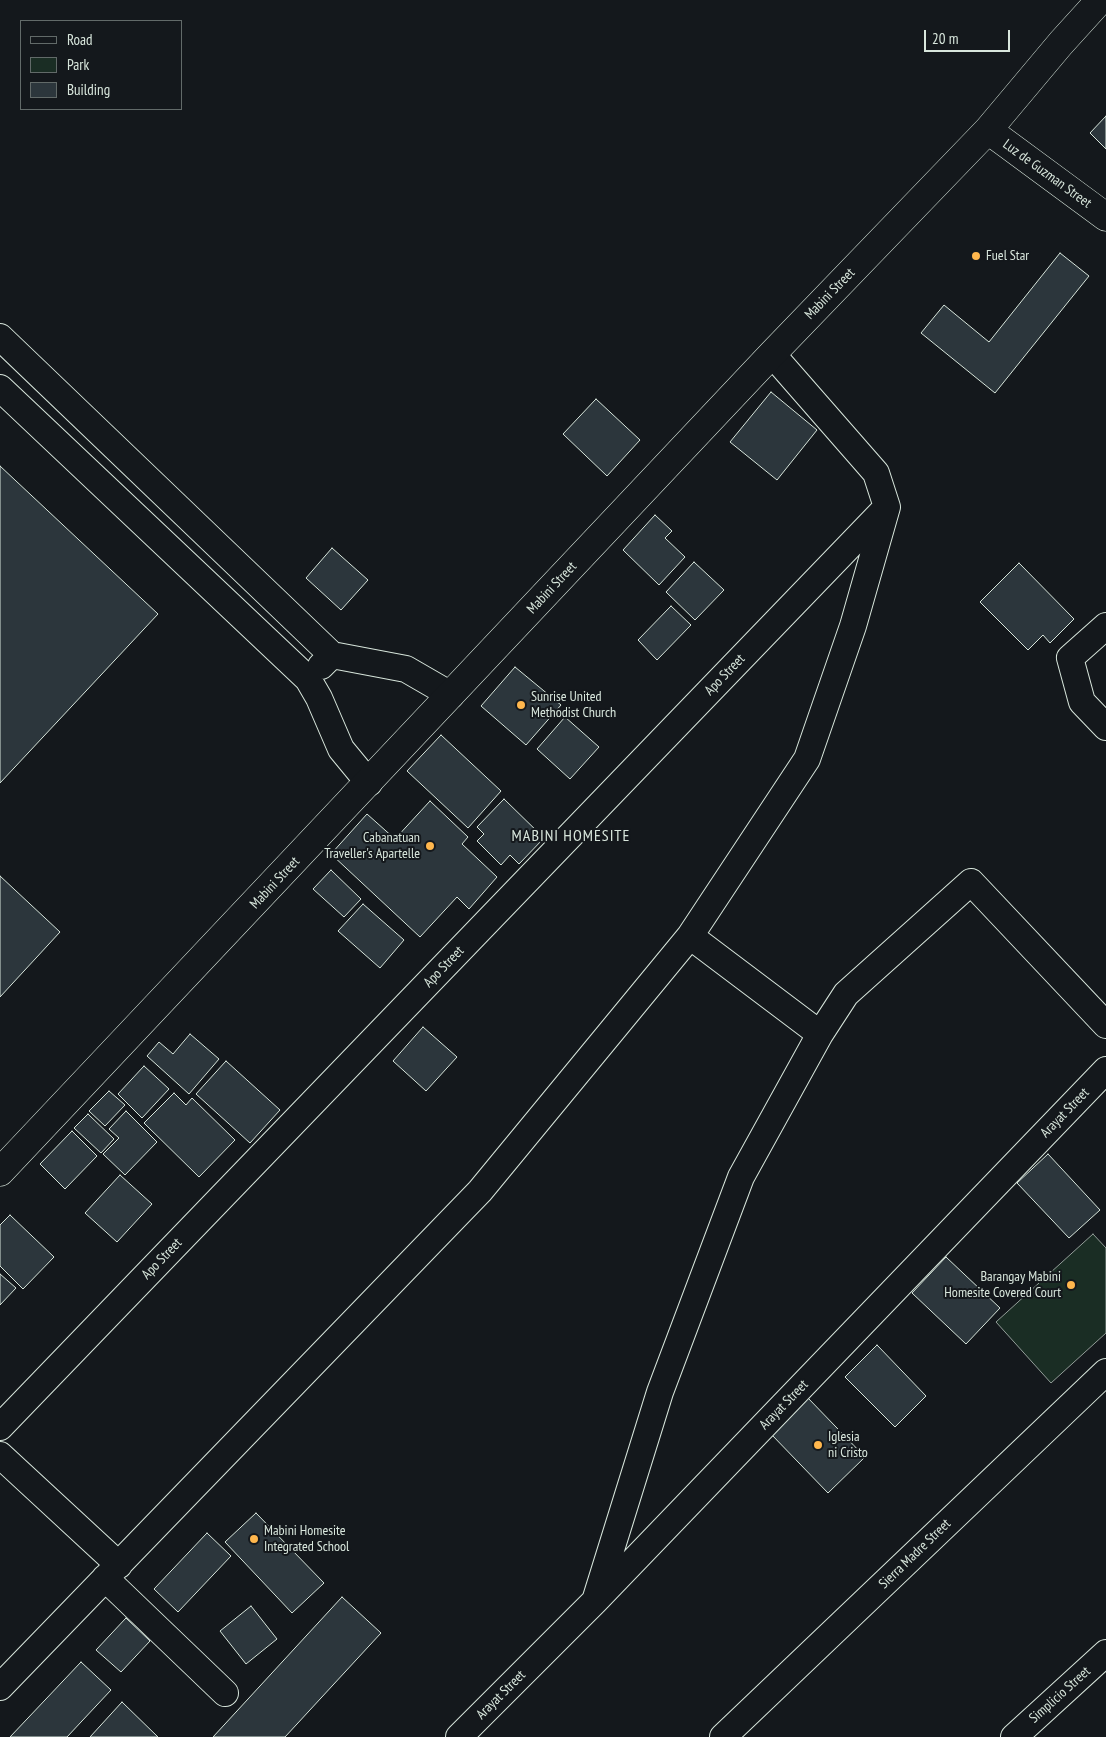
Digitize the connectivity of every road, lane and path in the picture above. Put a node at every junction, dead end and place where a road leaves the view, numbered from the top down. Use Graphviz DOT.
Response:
graph roads {
  1 [pos="1100,0"];
  2 [pos="988,130"];
  3 [pos="1106,217"];
  4 [pos="0,337"];
  5 [pos="772,354"];
  6 [pos="0,388"];
  7 [pos="887,507"];
  8 [pos="1106,626"];
  9 [pos="332,654"];
  10 [pos="308,679"];
  11 [pos="451,695"];
  12 [pos="1106,727"];
  13 [pos="369,783"];
  14 [pos="690,936"];
  15 [pos="1106,1025"];
  16 [pos="820,1034"];
  17 [pos="1106,1070"];
  18 [pos="0,1172"];
  19 [pos="1106,1372"];
  20 [pos="0,1427"];
  21 [pos="0,1456"];
  22 [pos="112,1572"];
  23 [pos="595,1601"];
  24 [pos="1106,1653"];
  25 [pos="0,1688"];
  26 [pos="225,1693"];
  27 [pos="458,1737"];
  28 [pos="723,1737"];
  29 [pos="1014,1737"];
  1 -- 2 [label="main road, Mabini Street"];
  2 -- 3 [label="main road, Luz de Guzman Street"];
  2 -- 5 [label="main road, Mabini Street"];
  4 -- 9 [label="street"];
  5 -- 7 [label="street"];
  5 -- 11 [label="main road, Mabini Street"];
  6 -- 10 [label="street"];
  7 -- 14 [label="street"];
  7 -- 20 [label="street, Apo Street"];
  8 -- 12 [label="street"];
  9 -- 10 [label="street"];
  9 -- 11 [label="street"];
  10 -- 13 [label="street"];
  11 -- 13 [label="main road, Mabini Street"];
  13 -- 18 [label="main road, Mabini Street"];
  14 -- 16 [label="street"];
  14 -- 22 [label="street"];
  15 -- 16 [label="street"];
  16 -- 23 [label="street"];
  17 -- 23 [label="street, Arayat Street"];
  19 -- 28 [label="street, Sierra Madre Street"];
  21 -- 22 [label="street"];
  22 -- 25 [label="street"];
  22 -- 26 [label="street"];
  23 -- 27 [label="street, Arayat Street"];
  24 -- 29 [label="street, Simplicio Street"];
}
